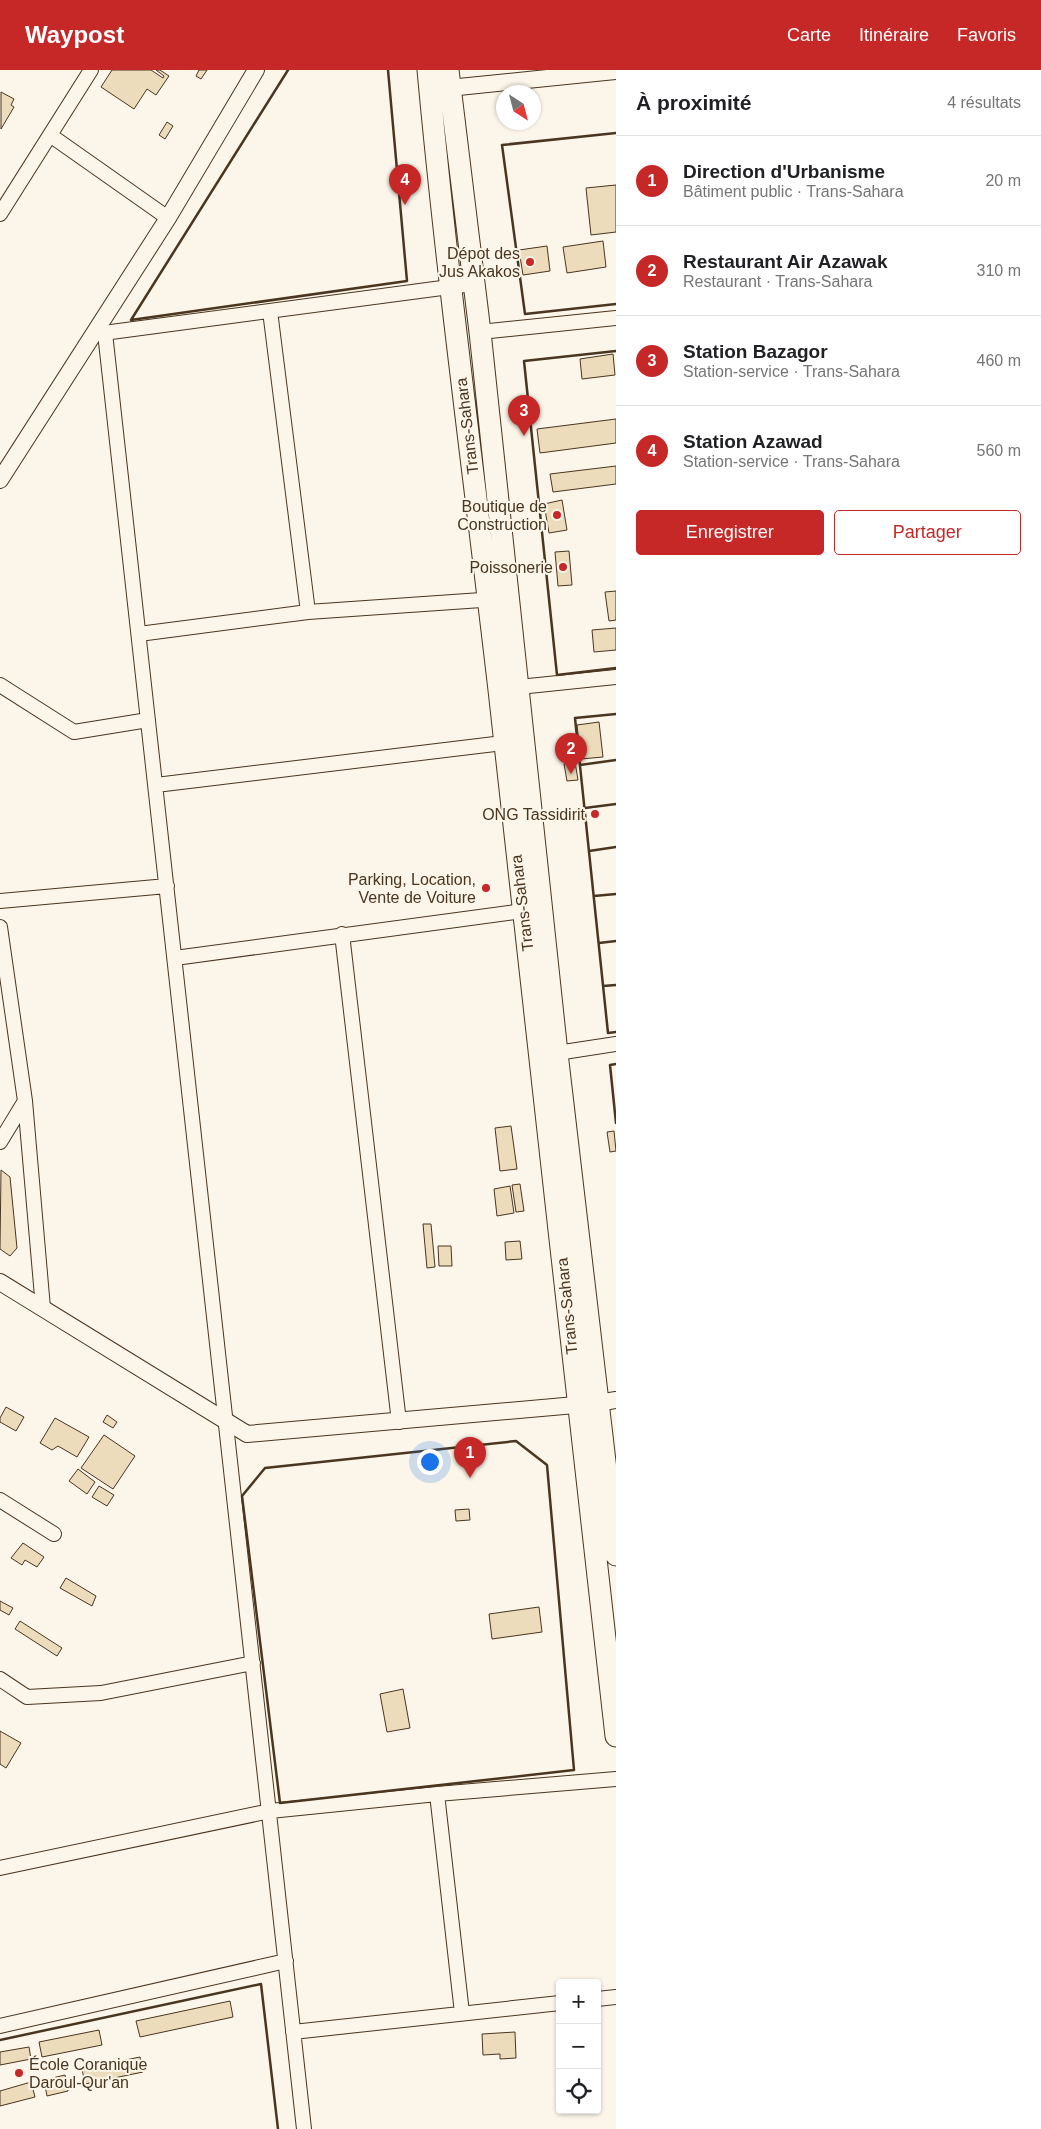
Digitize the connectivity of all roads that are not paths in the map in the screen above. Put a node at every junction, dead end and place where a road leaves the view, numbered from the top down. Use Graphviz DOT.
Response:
graph roads {
  1 [pos="91,70"];
  2 [pos="256,70"];
  3 [pos="616,71"];
  4 [pos="439,80"];
  5 [pos="50,135"];
  6 [pos="0,214"];
  7 [pos="168,218"];
  8 [pos="472,284"];
  9 [pos="450,287"];
  10 [pos="270,311"];
  11 [pos="616,318"];
  12 [pos="480,332"];
  13 [pos="99,334"];
  14 [pos="0,480"];
  15 [pos="509,598"];
  16 [pos="487,599"];
  17 [pos="308,612"];
  18 [pos="139,634"];
  19 [pos="616,677"];
  20 [pos="0,684"];
  21 [pos="519,687"];
  22 [pos="148,720"];
  23 [pos="504,743"];
  24 [pos="156,785"];
  25 [pos="167,886"];
  26 [pos="0,901"];
  27 [pos="523,911"];
  28 [pos="0,927"];
  29 [pos="342,934"];
  30 [pos="175,958"];
  31 [pos="616,1044"];
  32 [pos="557,1053"];
  33 [pos="25,1101"];
  34 [pos="0,1142"];
  35 [pos="0,1282"];
  36 [pos="43,1308"];
  37 [pos="597,1402"];
  38 [pos="226,1421"];
  39 [pos="399,1422"];
  40 [pos="0,1500"];
  41 [pos="54,1534"];
  42 [pos="616,1556"];
  43 [pos="253,1663"];
  44 [pos="0,1679"];
  45 [pos="616,1736"];
  46 [pos="616,1779"];
  47 [pos="437,1794"];
  48 [pos="270,1811"];
  49 [pos="0,1868"];
  50 [pos="286,1961"];
  51 [pos="616,1997"];
  52 [pos="601,1999"];
  53 [pos="556,2003"];
  54 [pos="462,2013"];
  55 [pos="0,2026"];
  56 [pos="294,2032"];
  57 [pos="304,2129"];
  1 -- 5 [label="street"];
  2 -- 7 [label="street"];
  3 -- 4 [label="street"];
  4 -- 8 [label="main road, Trans-Sahara"];
  4 -- 9 [label="main road, Trans-Sahara"];
  5 -- 6 [label="street"];
  5 -- 7 [label="street"];
  7 -- 13 [label="street"];
  8 -- 9 [label="street"];
  8 -- 12 [label="main road, Trans-Sahara"];
  9 -- 10 [label="street"];
  9 -- 16 [label="main road, Trans-Sahara"];
  10 -- 13 [label="street"];
  10 -- 17 [label="street"];
  11 -- 12 [label="street"];
  12 -- 15 [label="main road, Trans-Sahara"];
  13 -- 14 [label="street"];
  13 -- 18 [label="street"];
  15 -- 16 [label="street"];
  15 -- 21 [label="main road, Trans-Sahara"];
  16 -- 17 [label="street"];
  16 -- 23 [label="main road, Trans-Sahara"];
  17 -- 18 [label="street"];
  18 -- 22 [label="street"];
  19 -- 21 [label="street"];
  20 -- 22 [label="street"];
  21 -- 32 [label="main road, Trans-Sahara"];
  22 -- 24 [label="street"];
  23 -- 24 [label="street"];
  23 -- 27 [label="main road, Trans-Sahara"];
  24 -- 25 [label="street"];
  25 -- 26 [label="street"];
  25 -- 30 [label="street"];
  27 -- 29 [label="street"];
  27 -- 37 [label="main road, Trans-Sahara"];
  28 -- 33 [label="street"];
  29 -- 30 [label="street"];
  29 -- 39 [label="street"];
  30 -- 38 [label="street"];
  31 -- 32 [label="street"];
  32 -- 37 [label="main road, Trans-Sahara"];
  33 -- 34 [label="street"];
  33 -- 36 [label="street"];
  35 -- 36 [label="street"];
  36 -- 38 [label="street"];
  37 -- 39 [label="street"];
  37 -- 42 [label="main road, Trans-Sahara"];
  37 -- 45 [label="main road, Trans-Sahara"];
  38 -- 39 [label="street"];
  38 -- 43 [label="street"];
  40 -- 41 [label="street"];
  43 -- 44 [label="street"];
  43 -- 48 [label="street"];
  46 -- 47 [label="street"];
  47 -- 48 [label="street"];
  47 -- 54 [label="street"];
  48 -- 49 [label="street"];
  48 -- 50 [label="street"];
  50 -- 55 [label="street"];
  50 -- 56 [label="street"];
  51 -- 52 [label="street"];
  53 -- 54 [label="street"];
  54 -- 56 [label="street"];
  56 -- 57 [label="street"];
}
